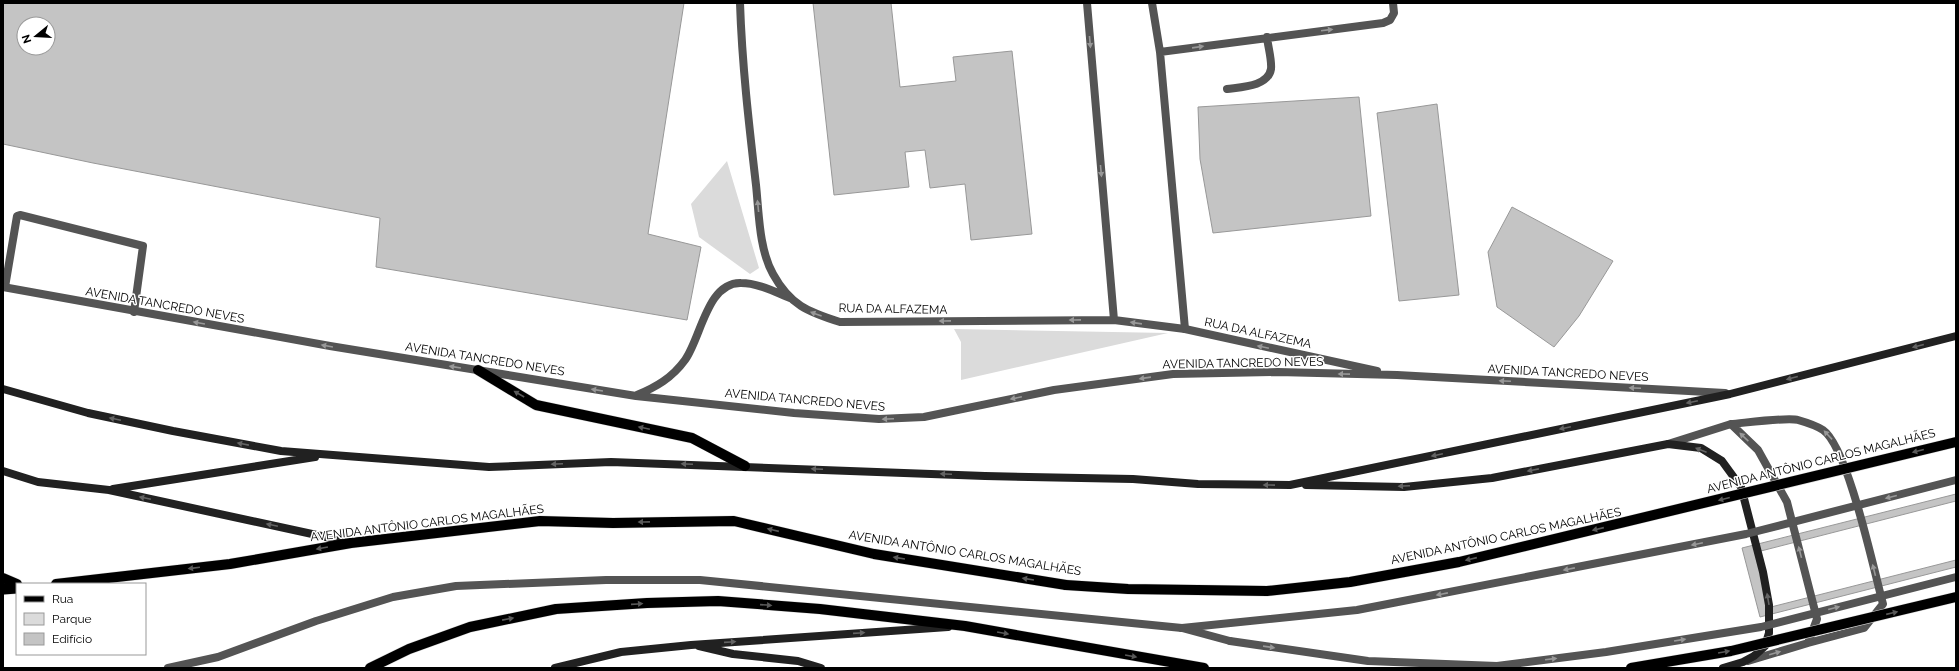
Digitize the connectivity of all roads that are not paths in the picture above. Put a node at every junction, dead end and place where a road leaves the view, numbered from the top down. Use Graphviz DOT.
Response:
graph roads {
  1 [pos="740,3"];
  2 [pos="1086,3"];
  3 [pos="1152,3"];
  4 [pos="1393,3"];
  5 [pos="1267,37"];
  6 [pos="1160,52"];
  7 [pos="1227,89"];
  8 [pos="4,287"];
  9 [pos="790,298"];
  10 [pos="134,312"];
  11 [pos="1114,320"];
  12 [pos="1185,329"];
  13 [pos="1956,336"];
  14 [pos="478,370"];
  15 [pos="1397,375"];
  16 [pos="3,389"];
  17 [pos="1730,394"];
  18 [pos="636,396"];
  19 [pos="1731,424"];
  20 [pos="1956,442"];
  21 [pos="1668,444"];
  22 [pos="330,455"];
  23 [pos="745,466"];
  24 [pos="3,471"];
  25 [pos="1956,480"];
  26 [pos="1290,485"];
  27 [pos="109,490"];
  28 [pos="351,543"];
  29 [pos="1956,577"];
  30 [pos="3,578"];
  31 [pos="65,583"];
  32 [pos="16,584"];
  33 [pos="16,588"];
  34 [pos="3,589"];
  35 [pos="1956,597"];
  36 [pos="965,626"];
  37 [pos="1182,628"];
  38 [pos="1808,643"];
  39 [pos="691,645"];
  40 [pos="168,668"];
  41 [pos="370,668"];
  42 [pos="555,668"];
  43 [pos="821,668"];
  44 [pos="1204,668"];
  45 [pos="1631,668"];
  46 [pos="1724,668"];
  9 -- 1 [label="street, RUA DA ALFAZEMA, one-way"];
  2 -- 11 [label="street, one-way"];
  3 -- 6 [label="street"];
  5 -- 4 [label="street, one-way"];
  6 -- 5 [label="street, one-way"];
  5 -- 7 [label="street"];
  6 -- 12 [label="street"];
  8 -- 10 [label="street, AVENIDA TANCREDO NEVES"];
  8 -- 10 [label="street"];
  11 -- 9 [label="street, RUA DA ALFAZEMA, one-way"];
  9 -- 18 [label="street"];
  14 -- 10 [label="street, AVENIDA TANCREDO NEVES, one-way"];
  12 -- 11 [label="street, RUA DA ALFAZEMA, one-way"];
  15 -- 12 [label="street, RUA DA ALFAZEMA, one-way"];
  13 -- 17 [label="main road, one-way"];
  18 -- 14 [label="street, AVENIDA TANCREDO NEVES, one-way"];
  23 -- 14 [label="main road, one-way"];
  17 -- 15 [label="street, AVENIDA TANCREDO NEVES, one-way"];
  15 -- 18 [label="street, AVENIDA TANCREDO NEVES, one-way"];
  22 -- 16 [label="main road, one-way"];
  17 -- 26 [label="main road, one-way"];
  19 -- 21 [label="street"];
  38 -- 19 [label="street, one-way"];
  38 -- 19 [label="street, one-way"];
  20 -- 28 [label="main road, AVENIDA ANTÔNIO CARLOS MAGALHÃES, one-way, bridge"];
  21 -- 26 [label="main road, one-way"];
  46 -- 21 [label="main road, one-way"];
  23 -- 22 [label="main road, one-way"];
  22 -- 27 [label="main road"];
  26 -- 23 [label="main road, one-way"];
  24 -- 27 [label="main road"];
  25 -- 37 [label="street, one-way, bridge"];
  28 -- 27 [label="main road, one-way"];
  28 -- 31 [label="main road, AVENIDA ANTÔNIO CARLOS MAGALHÃES, one-way"];
  37 -- 29 [label="street, one-way, bridge"];
  30 -- 32 [label="main road"];
  33 -- 34 [label="highway"];
  45 -- 35 [label="main road, one-way, bridge"];
  39 -- 36 [label="main road, one-way"];
  41 -- 36 [label="main road, one-way"];
  36 -- 44 [label="main road, one-way"];
  37 -- 40 [label="street"];
  46 -- 38 [label="street, one-way"];
  39 -- 42 [label="main road"];
  39 -- 43 [label="main road"];
}
